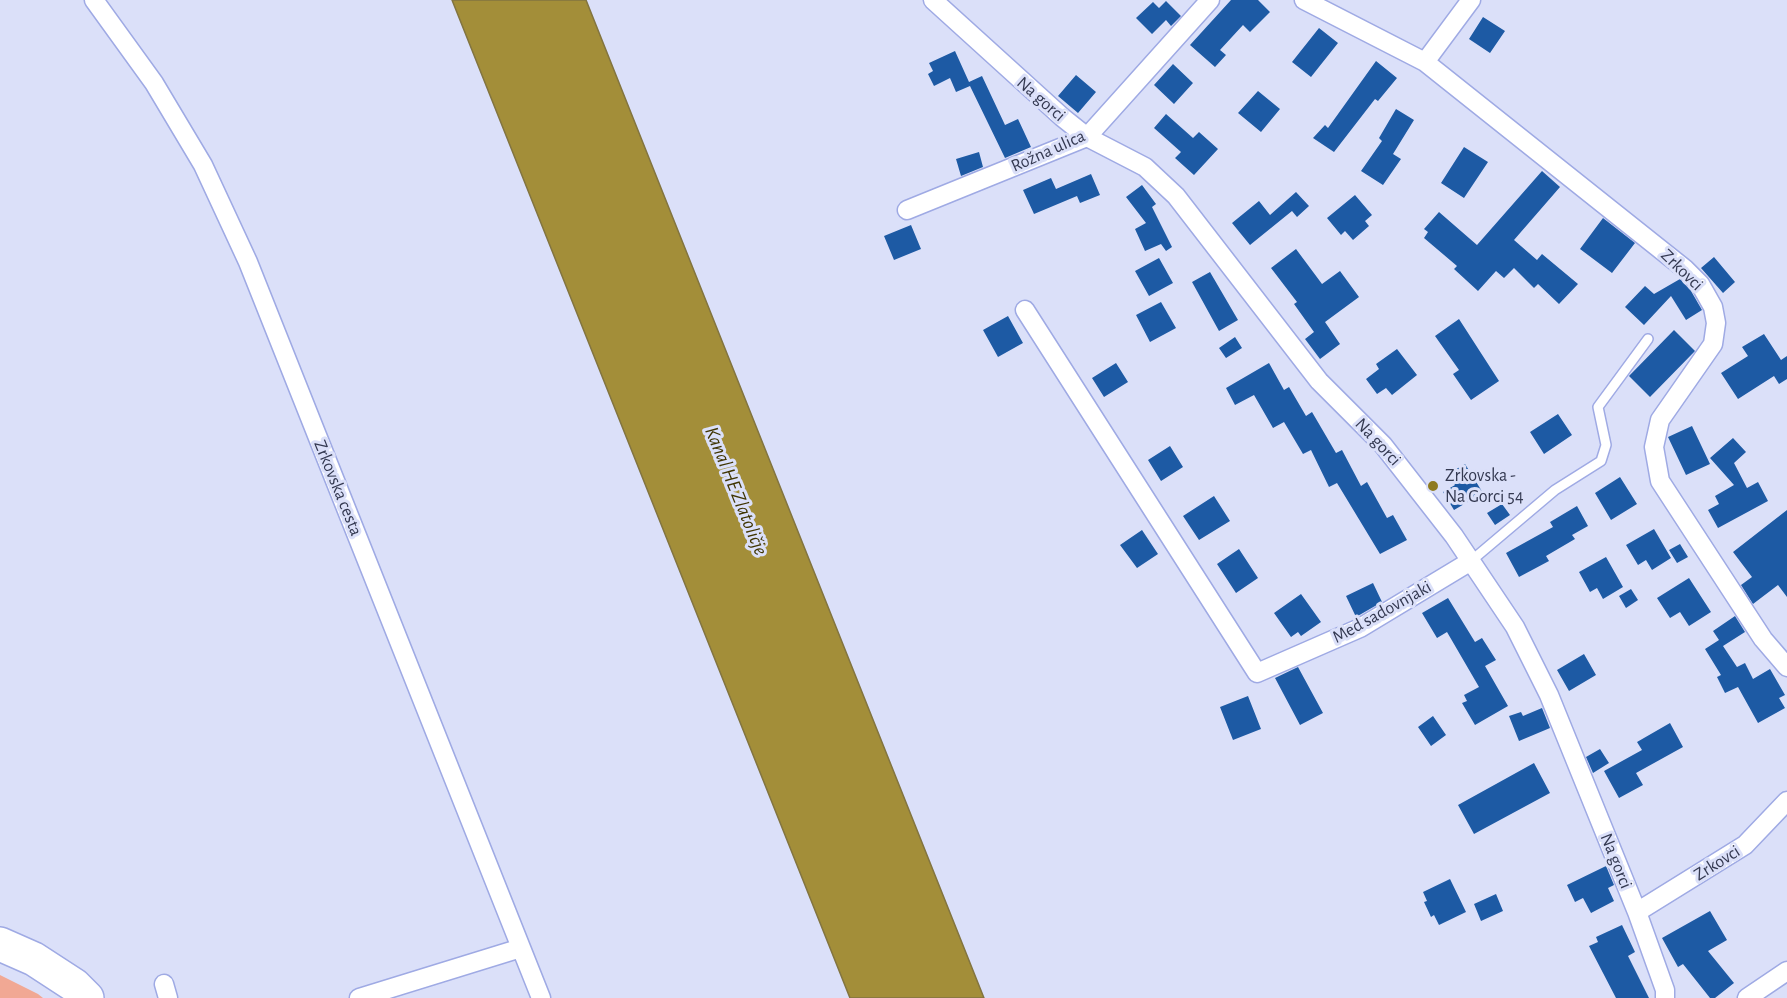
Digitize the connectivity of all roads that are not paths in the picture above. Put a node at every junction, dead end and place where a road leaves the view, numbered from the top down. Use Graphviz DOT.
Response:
graph roads {
  1 [pos="94,0"];
  2 [pos="933,0"];
  3 [pos="1210,0"];
  4 [pos="1304,0"];
  5 [pos="1471,0"];
  6 [pos="1425,62"];
  7 [pos="1088,137"];
  8 [pos="907,210"];
  9 [pos="1025,310"];
  10 [pos="1648,339"];
  11 [pos="1472,561"];
  12 [pos="1787,667"];
  13 [pos="1787,801"];
  14 [pos="1637,912"];
  15 [pos="0,944"];
  16 [pos="521,948"];
  17 [pos="0,962"];
  18 [pos="1787,971"];
  19 [pos="58,998"];
  20 [pos="87,998"];
  21 [pos="359,998"];
  22 [pos="541,998"];
  23 [pos="1665,998"];
  24 [pos="1747,998"];
  1 -- 16 [label="street, Zrkovska cesta"];
  2 -- 7 [label="street, Na gorci"];
  3 -- 7 [label="street, Rožna ulica"];
  4 -- 6 [label="street, Zrkovci"];
  5 -- 6 [label="street"];
  6 -- 12 [label="street, Zrkovci"];
  7 -- 8 [label="street, Rožna ulica"];
  7 -- 11 [label="street, Na gorci"];
  9 -- 11 [label="street, Med sadovnjaki"];
  10 -- 11 [label="lane"];
  11 -- 14 [label="street, Na gorci"];
  13 -- 14 [label="street, Zrkovci"];
  14 -- 23 [label="street, Na gorci"];
  15 -- 20 [label="highway"];
  16 -- 21 [label="street"];
  16 -- 22 [label="street, Zrkovska cesta"];
  17 -- 19 [label="highway"];
  18 -- 24 [label="street"];
}
